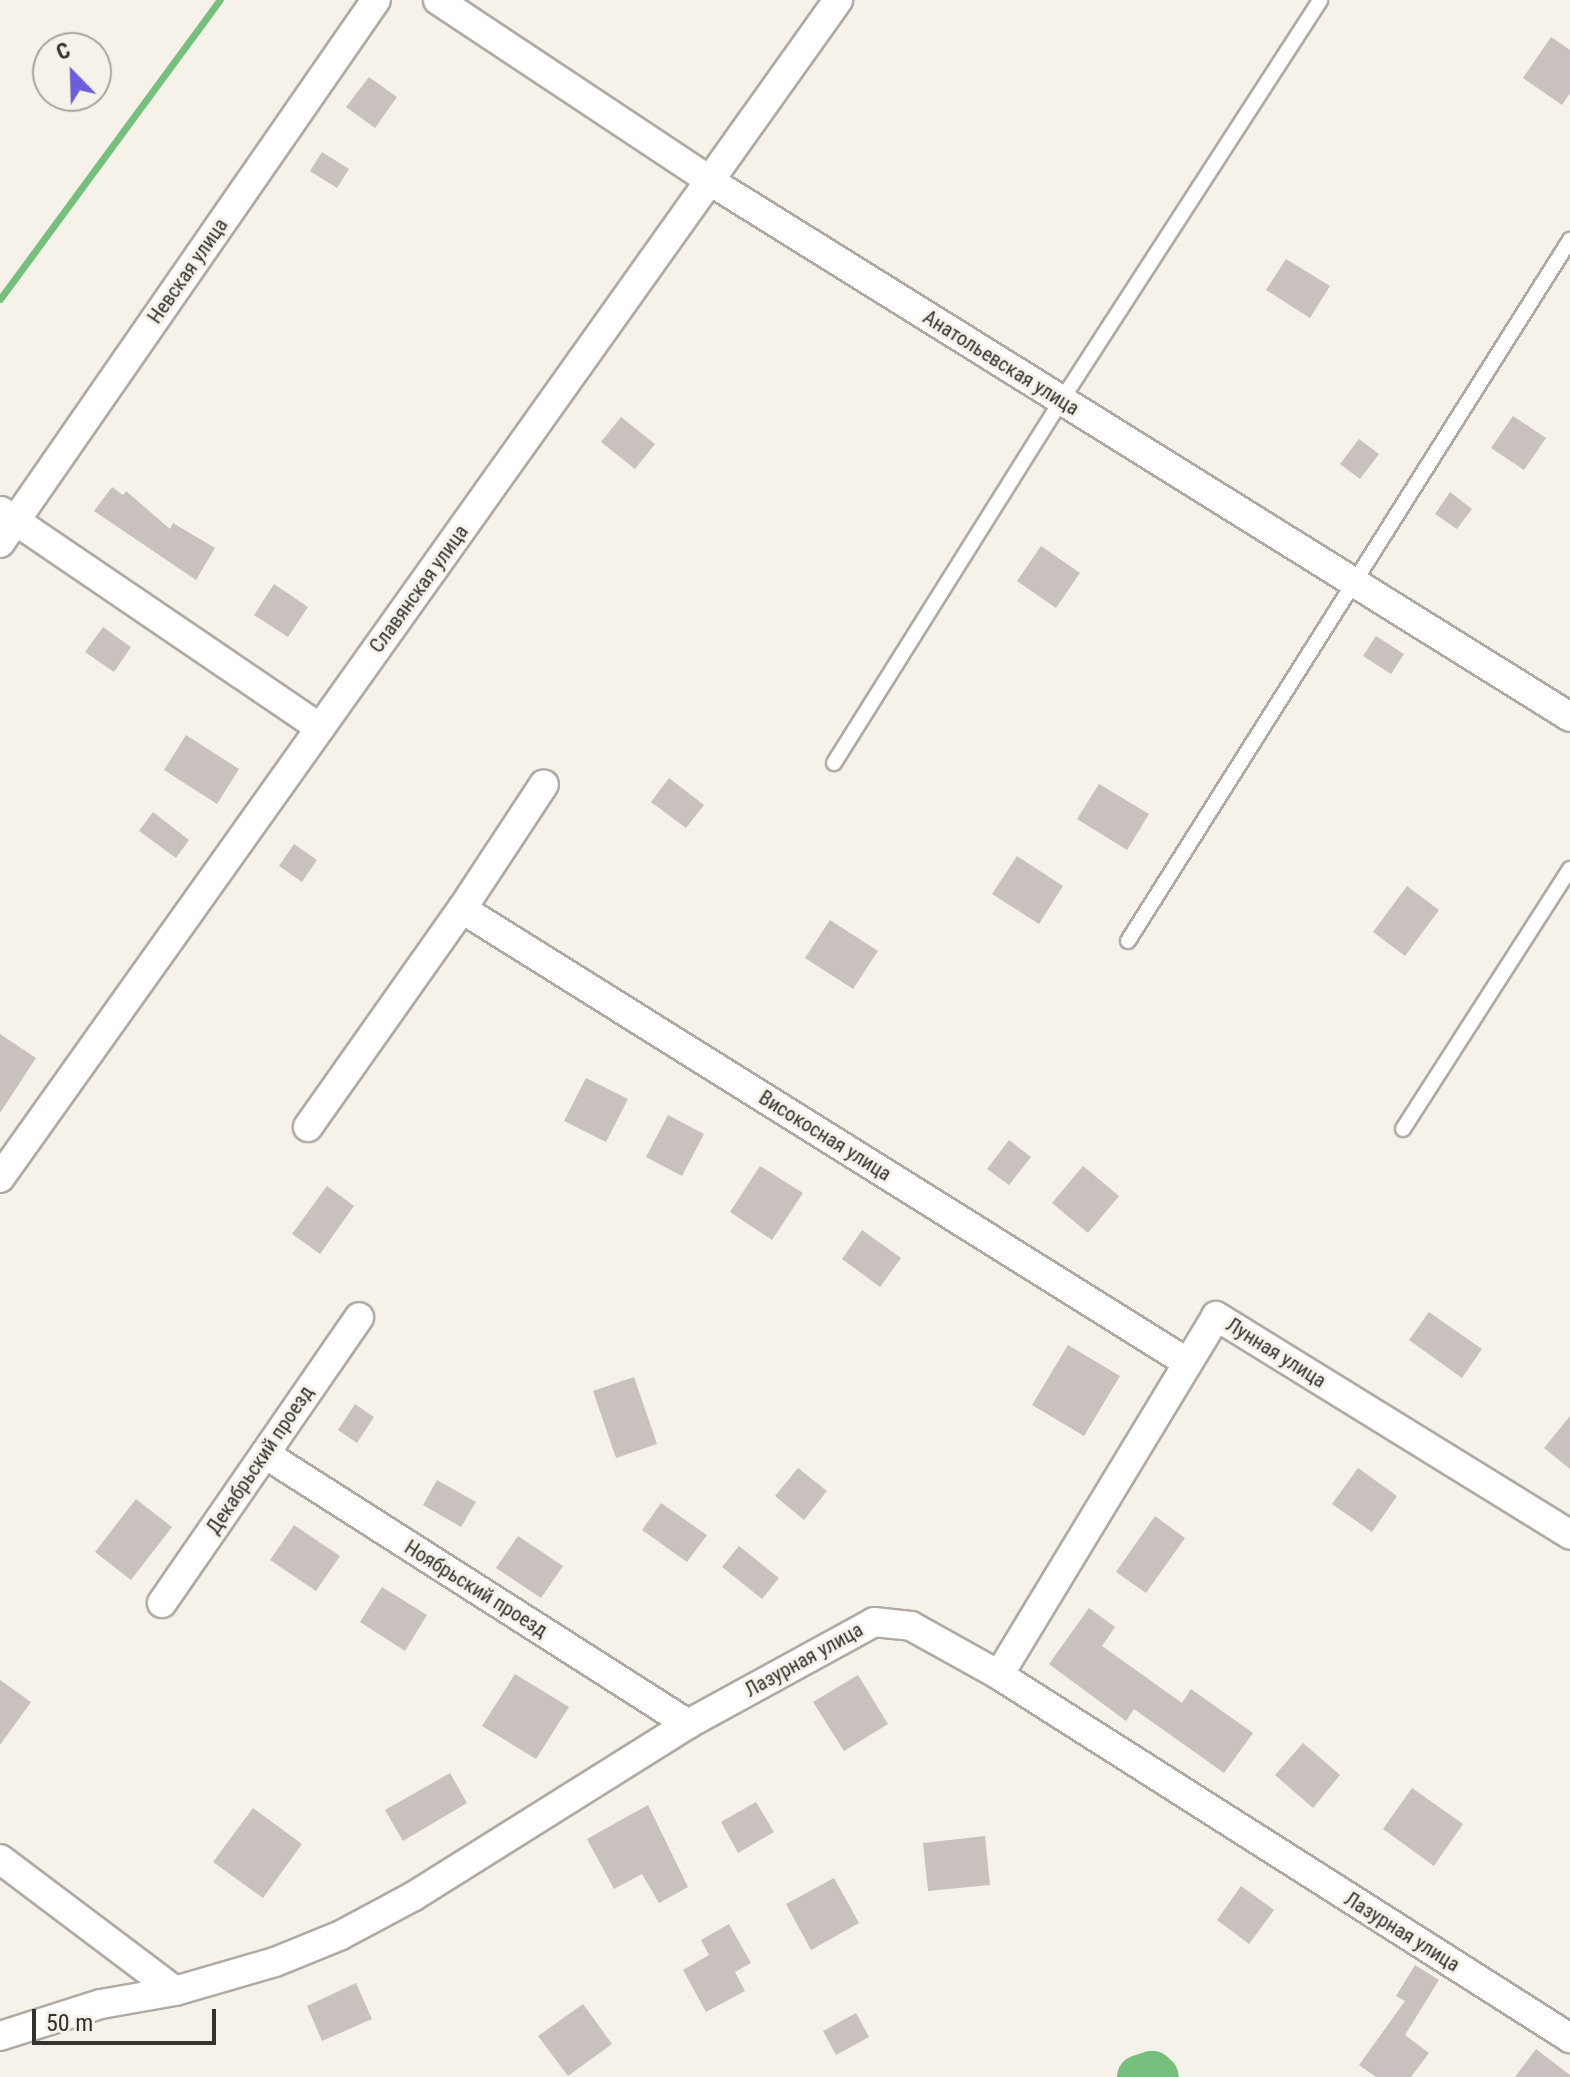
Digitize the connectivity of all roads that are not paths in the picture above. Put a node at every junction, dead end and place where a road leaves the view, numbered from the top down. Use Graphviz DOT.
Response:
graph roads {
  1 [pos="376,0"];
  2 [pos="438,0"];
  3 [pos="838,0"];
  4 [pos="1320,0"];
  5 [pos="710,181"];
  6 [pos="1570,240"];
  7 [pos="1061,401"];
  8 [pos="5,525"];
  9 [pos="1354,584"];
  10 [pos="1570,717"];
  11 [pos="320,728"];
  12 [pos="834,763"];
  13 [pos="544,784"];
  14 [pos="1570,869"];
  15 [pos="462,909"];
  16 [pos="1128,941"];
  17 [pos="308,1127"];
  18 [pos="1403,1129"];
  19 [pos="0,1178"];
  20 [pos="359,1317"];
  21 [pos="1188,1363"];
  22 [pos="265,1454"];
  23 [pos="1570,1535"];
  24 [pos="162,1603"];
  25 [pos="999,1675"];
  26 [pos="688,1724"];
  27 [pos="0,1859"];
  28 [pos="175,1991"];
  29 [pos="0,2036"];
  30 [pos="1570,2038"];
  1 -- 8 [label="street, Невская улица"];
  2 -- 5 [label="street, Анатольевская улица"];
  3 -- 5 [label="street, Славянская улица"];
  4 -- 7 [label="lane"];
  5 -- 7 [label="street, Анатольевская улица"];
  5 -- 11 [label="street, Славянская улица"];
  6 -- 9 [label="lane"];
  7 -- 9 [label="street, Анатольевская улица"];
  7 -- 12 [label="lane"];
  8 -- 11 [label="street"];
  9 -- 10 [label="street, Анатольевская улица"];
  9 -- 16 [label="lane"];
  11 -- 19 [label="street, Славянская улица"];
  13 -- 15 [label="street"];
  14 -- 18 [label="lane"];
  15 -- 17 [label="street"];
  15 -- 21 [label="street, Високосная улица"];
  20 -- 22 [label="street, Декабрьский проезд"];
  21 -- 23 [label="street, Лунная улица"];
  21 -- 25 [label="street, Лунная улица"];
  22 -- 24 [label="street, Декабрьский проезд"];
  22 -- 26 [label="street, Ноябрьский проезд"];
  25 -- 26 [label="street, Лазурная улица"];
  25 -- 30 [label="street, Лазурная улица"];
  26 -- 28 [label="street, Лазурная улица"];
  27 -- 28 [label="street"];
  28 -- 29 [label="street, Лазурная улица"];
}
